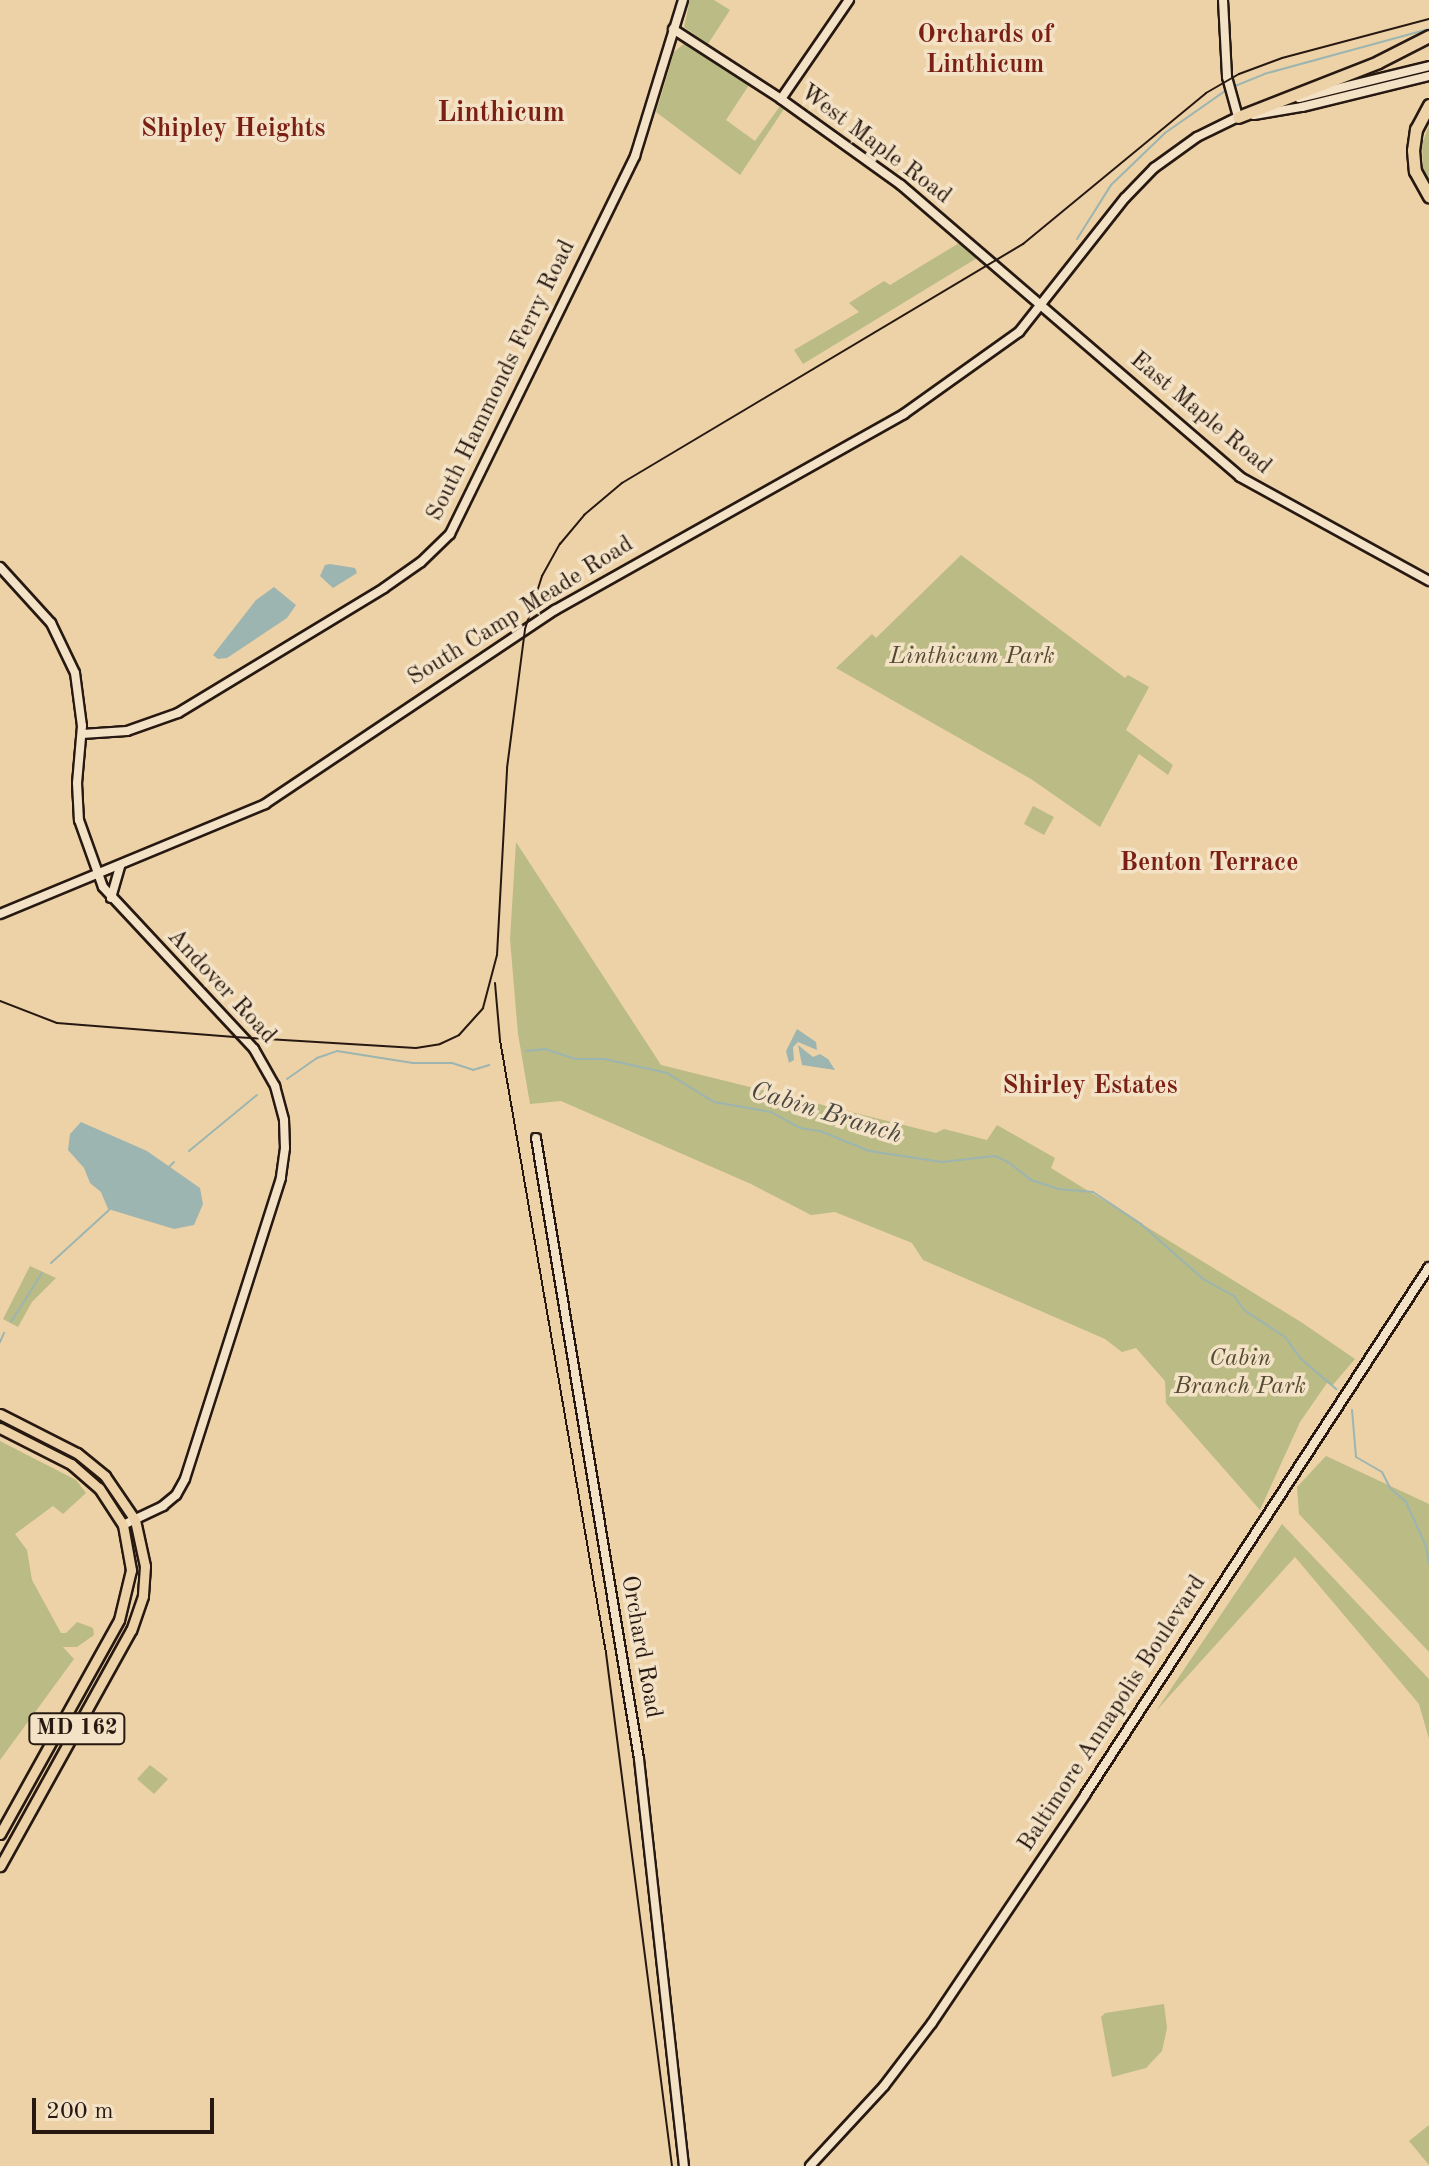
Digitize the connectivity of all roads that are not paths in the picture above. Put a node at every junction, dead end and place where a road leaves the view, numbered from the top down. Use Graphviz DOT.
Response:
graph roads {
  1 [pos="683,0"];
  2 [pos="849,0"];
  3 [pos="1223,0"];
  4 [pos="673,29"];
  5 [pos="1429,36"];
  6 [pos="1429,66"];
  7 [pos="1429,76"];
  8 [pos="781,99"];
  9 [pos="1429,105"];
  10 [pos="1238,117"];
  11 [pos="1429,196"];
  12 [pos="1042,307"];
  13 [pos="0,567"];
  14 [pos="1429,581"];
  15 [pos="82,734"];
  16 [pos="120,866"];
  17 [pos="97,875"];
  18 [pos="111,899"];
  19 [pos="0,914"];
  20 [pos="536,1138"];
  21 [pos="1429,1267"];
  22 [pos="0,1414"];
  23 [pos="0,1428"];
  24 [pos="135,1520"];
  25 [pos="123,1525"];
  26 [pos="0,1834"];
  27 [pos="0,1866"];
  28 [pos="684,2166"];
  29 [pos="810,2166"];
  1 -- 4 [label="main road, South Hammonds Ferry Road"];
  2 -- 8 [label="main road"];
  3 -- 10 [label="main road"];
  4 -- 8 [label="main road, West Maple Road"];
  4 -- 15 [label="main road, South Hammonds Ferry Road"];
  5 -- 10 [label="highway"];
  6 -- 10 [label="main road"];
  7 -- 10 [label="main road"];
  8 -- 12 [label="main road, West Maple Road"];
  9 -- 11 [label="highway"];
  10 -- 12 [label="main road, South Camp Meade Road"];
  12 -- 14 [label="main road, East Maple Road"];
  12 -- 16 [label="main road, South Camp Meade Road"];
  13 -- 15 [label="main road, Andover Road"];
  15 -- 17 [label="main road, Andover Road"];
  16 -- 17 [label="main road, South Camp Meade Road"];
  16 -- 18 [label="main road"];
  17 -- 18 [label="main road, Andover Road"];
  17 -- 19 [label="main road, South Camp Meade Road"];
  18 -- 24 [label="main road, Andover Road"];
  20 -- 28 [label="main road, Orchard Road"];
  21 -- 29 [label="main road, Baltimore Annapolis Boulevard"];
  22 -- 24 [label="main road, MD 162"];
  23 -- 25 [label="main road, MD 162"];
  24 -- 25 [label="main road, Andover Road"];
  24 -- 27 [label="main road, MD 162"];
  25 -- 26 [label="main road, MD 162"];
}
